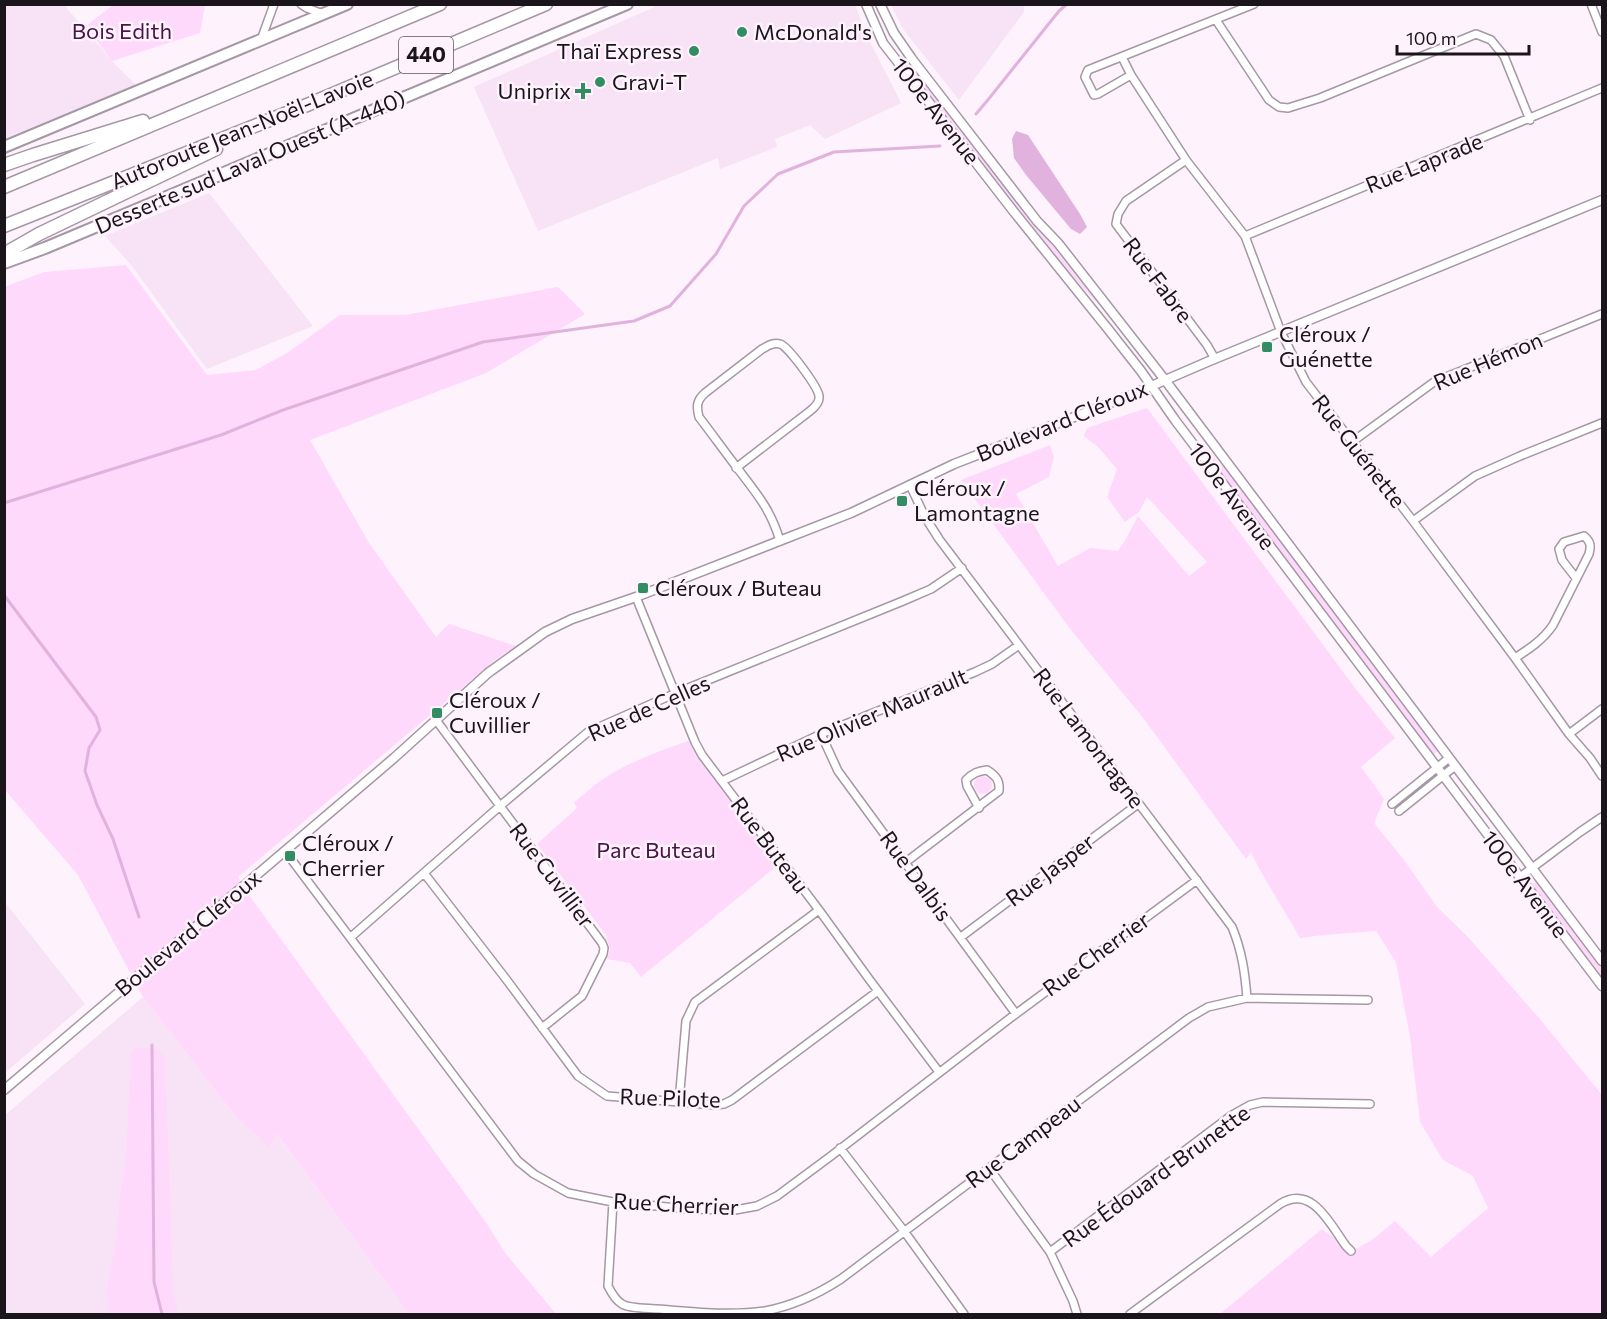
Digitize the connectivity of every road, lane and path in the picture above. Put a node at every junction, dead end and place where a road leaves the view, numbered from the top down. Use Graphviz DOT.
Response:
graph roads {
  1 [pos="274,4"];
  2 [pos="301,4"];
  3 [pos="347,4"];
  4 [pos="440,4"];
  5 [pos="546,4"];
  6 [pos="627,4"];
  7 [pos="866,4"];
  8 [pos="880,4"];
  9 [pos="1254,4"];
  10 [pos="1592,4"];
  11 [pos="323,14"];
  12 [pos="1216,20"];
  13 [pos="1602,32"];
  14 [pos="261,40"];
  15 [pos="1122,57"];
  16 [pos="1131,75"];
  17 [pos="1602,88"];
  18 [pos="205,103"];
  19 [pos="307,105"];
  20 [pos="1530,120"];
  21 [pos="4,147"];
  22 [pos="1186,160"];
  23 [pos="4,165"];
  24 [pos="4,187"];
  25 [pos="1602,200"];
  26 [pos="4,226"];
  27 [pos="1245,236"];
  28 [pos="4,254"];
  29 [pos="4,262"];
  30 [pos="1602,314"];
  31 [pos="1281,332"];
  32 [pos="1215,359"];
  33 [pos="1165,380"];
  34 [pos="1151,386"];
  35 [pos="1602,423"];
  36 [pos="1352,442"];
  37 [pos="736,468"];
  38 [pos="910,485"];
  39 [pos="1413,521"];
  40 [pos="780,541"];
  41 [pos="962,568"];
  42 [pos="1576,578"];
  43 [pos="636,597"];
  44 [pos="1019,645"];
  45 [pos="1515,658"];
  46 [pos="676,693"];
  47 [pos="1602,709"];
  48 [pos="436,720"];
  49 [pos="821,734"];
  50 [pos="1569,734"];
  51 [pos="1449,758"];
  52 [pos="1455,766"];
  53 [pos="1436,767"];
  54 [pos="1443,776"];
  55 [pos="1602,776"];
  56 [pos="722,781"];
  57 [pos="1138,804"];
  58 [pos="1392,804"];
  59 [pos="500,806"];
  60 [pos="979,808"];
  61 [pos="1399,811"];
  62 [pos="1602,817"];
  63 [pos="285,850"];
  64 [pos="906,862"];
  65 [pos="1532,868"];
  66 [pos="424,873"];
  67 [pos="1520,877"];
  68 [pos="1197,880"];
  69 [pos="819,909"];
  70 [pos="351,937"];
  71 [pos="961,937"];
  72 [pos="1602,961"];
  73 [pos="1602,986"];
  74 [pos="878,991"];
  75 [pos="1247,998"];
  76 [pos="1368,1000"];
  77 [pos="1016,1014"];
  78 [pos="542,1028"];
  79 [pos="939,1072"];
  80 [pos="4,1090"];
  81 [pos="679,1102"];
  82 [pos="1371,1104"];
  83 [pos="840,1149"];
  84 [pos="989,1168"];
  85 [pos="613,1202"];
  86 [pos="904,1231"];
  87 [pos="1352,1251"];
  88 [pos="1050,1252"];
  89 [pos="646,1311"];
  90 [pos="686,1313"];
  91 [pos="964,1314"];
  92 [pos="1077,1314"];
  93 [pos="1130,1314"];
  1 -- 14 [label="street"];
  2 -- 11 [label="street"];
  3 -- 11 [label="main road"];
  4 -- 18 [label="highway, Autoroute Jean-Noël-Lavoie / 440"];
  5 -- 19 [label="highway, Autoroute Jean-Noël-Lavoie / 440"];
  6 -- 29 [label="main road, Desserte sud Laval Ouest (A-440)"];
  7 -- 34 [label="street, 100e Avenue"];
  8 -- 33 [label="street, 100e Avenue"];
  9 -- 12 [label="street"];
  10 -- 13 [label="street"];
  11 -- 14 [label="main road"];
  12 -- 15 [label="street"];
  12 -- 20 [label="street"];
  14 -- 21 [label="main road"];
  15 -- 16 [label="street, Rue Guénette"];
  15 -- 16 [label="street"];
  16 -- 22 [label="street, Rue Guénette"];
  17 -- 20 [label="street, Rue Laprade"];
  18 -- 23 [label="highway"];
  18 -- 24 [label="highway, Autoroute Jean-Noël-Lavoie / 440"];
  19 -- 26 [label="highway, Autoroute Jean-Noël-Lavoie / 440"];
  19 -- 28 [label="highway"];
  20 -- 27 [label="street, Rue Laprade"];
  22 -- 27 [label="street, Rue Guénette"];
  22 -- 32 [label="street, Rue Fabre"];
  25 -- 31 [label="street, Boulevard Cléroux"];
  27 -- 31 [label="street, Rue Guénette"];
  30 -- 36 [label="street, Rue Hémon"];
  31 -- 32 [label="street, Boulevard Cléroux"];
  31 -- 36 [label="street, Rue Guénette"];
  32 -- 33 [label="street, Boulevard Cléroux"];
  33 -- 34 [label="street, Boulevard Cléroux"];
  33 -- 51 [label="street, 100e Avenue"];
  34 -- 38 [label="street, Boulevard Cléroux"];
  34 -- 53 [label="street, 100e Avenue"];
  35 -- 39 [label="street"];
  36 -- 39 [label="street, Rue Guénette"];
  37 -- 37 [label="street"];
  37 -- 40 [label="street"];
  38 -- 40 [label="street, Boulevard Cléroux"];
  38 -- 41 [label="street, Rue Lamontagne"];
  39 -- 45 [label="street, Rue Guénette"];
  40 -- 43 [label="street, Boulevard Cléroux"];
  41 -- 44 [label="street, Rue Lamontagne"];
  41 -- 46 [label="street, Rue de Celles"];
  42 -- 42 [label="street"];
  42 -- 45 [label="street"];
  43 -- 46 [label="street, Rue Buteau"];
  43 -- 48 [label="street, Boulevard Cléroux"];
  44 -- 49 [label="street, Rue Olivier Maurault"];
  44 -- 57 [label="street, Rue Lamontagne"];
  45 -- 50 [label="street, Rue Guénette"];
  46 -- 56 [label="street, Rue Buteau"];
  46 -- 59 [label="street, Rue de Celles"];
  47 -- 50 [label="street"];
  48 -- 59 [label="street, Rue Cuvillier"];
  48 -- 63 [label="street, Boulevard Cléroux"];
  49 -- 56 [label="street, Rue Olivier Maurault"];
  49 -- 64 [label="street, Rue Dalbis"];
  50 -- 55 [label="street, Rue Guénette"];
  51 -- 52 [label="street, 100e Avenue"];
  51 -- 53 [label="street"];
  52 -- 54 [label="street"];
  52 -- 65 [label="street, 100e Avenue"];
  53 -- 54 [label="street, 100e Avenue"];
  53 -- 58 [label="street"];
  54 -- 61 [label="street"];
  54 -- 67 [label="street, 100e Avenue"];
  56 -- 69 [label="street, Rue Buteau"];
  57 -- 68 [label="street, Rue Lamontagne"];
  57 -- 71 [label="street, Rue Jasper"];
  59 -- 66 [label="street, Rue de Celles"];
  59 -- 78 [label="street, Rue Cuvillier"];
  60 -- 60 [label="street"];
  60 -- 64 [label="street"];
  62 -- 65 [label="street"];
  63 -- 70 [label="street, Rue Cherrier"];
  63 -- 80 [label="street, Boulevard Cléroux"];
  64 -- 71 [label="street, Rue Dalbis"];
  65 -- 67 [label="street"];
  65 -- 72 [label="street, 100e Avenue"];
  66 -- 70 [label="street, Rue de Celles"];
  66 -- 78 [label="street, Rue Pilote"];
  67 -- 73 [label="street, 100e Avenue"];
  68 -- 75 [label="street, Rue Lamontagne"];
  68 -- 77 [label="street, Rue Cherrier"];
  69 -- 74 [label="street, Rue Buteau"];
  69 -- 81 [label="street"];
  70 -- 85 [label="street, Rue Cherrier"];
  71 -- 77 [label="street, Rue Dalbis"];
  74 -- 79 [label="street, Rue Buteau"];
  74 -- 81 [label="street, Rue Pilote"];
  75 -- 76 [label="street, Rue Campeau"];
  75 -- 84 [label="street, Rue Campeau"];
  77 -- 79 [label="street, Rue Cherrier"];
  78 -- 81 [label="street, Rue Pilote"];
  79 -- 83 [label="street, Rue Cherrier"];
  82 -- 88 [label="street, Rue Édouard-Brunette"];
  83 -- 85 [label="street, Rue Cherrier"];
  83 -- 86 [label="street"];
  84 -- 86 [label="street, Rue Campeau"];
  84 -- 88 [label="street"];
  85 -- 89 [label="street, Rue Campeau"];
  86 -- 90 [label="street, Rue Campeau"];
  86 -- 91 [label="street"];
  87 -- 93 [label="street"];
  88 -- 92 [label="street"];
  89 -- 90 [label="street, Rue Campeau"];
}
